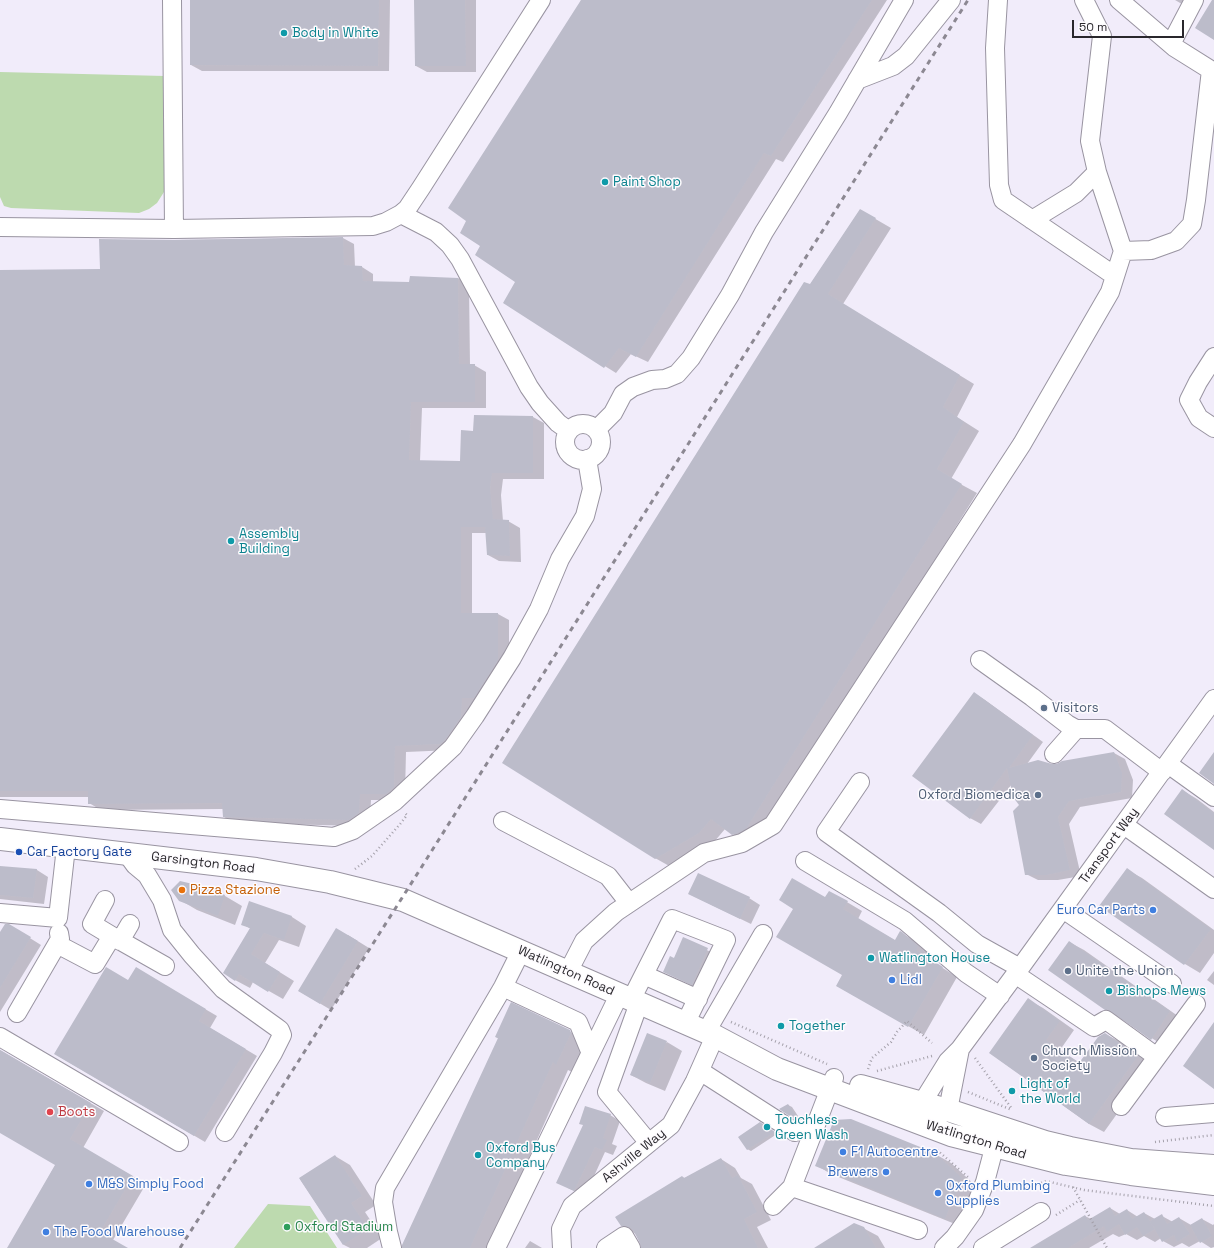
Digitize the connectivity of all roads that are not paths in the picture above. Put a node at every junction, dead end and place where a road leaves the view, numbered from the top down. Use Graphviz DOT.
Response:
graph roads {
  1 [pos="172,0"];
  2 [pos="541,0"];
  3 [pos="904,0"];
  4 [pos="951,0"];
  5 [pos="998,0"];
  6 [pos="1084,0"];
  7 [pos="1119,0"];
  8 [pos="1194,0"];
  9 [pos="1171,44"];
  10 [pos="1213,71"];
  11 [pos="857,80"];
  12 [pos="1097,172"];
  13 [pos="401,214"];
  14 [pos="1032,220"];
  15 [pos="0,227"];
  16 [pos="174,229"];
  17 [pos="1123,251"];
  18 [pos="1115,276"];
  19 [pos="1214,357"];
  20 [pos="1214,428"];
  21 [pos="596,430"];
  22 [pos="569,431"];
  23 [pos="587,459"];
  24 [pos="980,660"];
  25 [pos="1214,699"];
  26 [pos="1076,729"];
  27 [pos="1054,754"];
  28 [pos="1165,768"];
  29 [pos="860,782"];
  30 [pos="1214,797"];
  31 [pos="0,809"];
  32 [pos="503,821"];
  33 [pos="1124,825"];
  34 [pos="0,839"];
  35 [pos="66,847"];
  36 [pos="127,854"];
  37 [pos="805,861"];
  38 [pos="1214,889"];
  39 [pos="105,900"];
  40 [pos="403,900"];
  41 [pos="629,903"];
  42 [pos="1063,909"];
  43 [pos="0,913"];
  44 [pos="58,918"];
  45 [pos="130,924"];
  46 [pos="763,934"];
  47 [pos="116,939"];
  48 [pos="56,944"];
  49 [pos="521,951"];
  50 [pos="165,966"];
  51 [pos="1018,971"];
  52 [pos="568,972"];
  53 [pos="644,975"];
  54 [pos="1172,984"];
  55 [pos="503,987"];
  56 [pos="1000,996"];
  57 [pos="698,998"];
  58 [pos="630,999"];
  59 [pos="1196,1004"];
  60 [pos="18,1013"];
  61 [pos="685,1024"];
  62 [pos="0,1037"];
  63 [pos="717,1037"];
  64 [pos="960,1050"];
  65 [pos="590,1051"];
  66 [pos="1157,1057"];
  67 [pos="700,1071"];
  68 [pos="831,1083"];
  69 [pos="922,1103"];
  70 [pos="1121,1106"];
  71 [pos="948,1110"];
  72 [pos="1214,1113"];
  73 [pos="1165,1117"];
  74 [pos="816,1124"];
  75 [pos="925,1125"];
  76 [pos="225,1132"];
  77 [pos="997,1137"];
  78 [pos="179,1142"];
  79 [pos="649,1143"];
  80 [pos="1214,1166"];
  81 [pos="1214,1184"];
  82 [pos="792,1187"];
  83 [pos="773,1206"];
  84 [pos="1041,1212"];
  85 [pos="918,1230"];
  86 [pos="392,1248"];
  87 [pos="496,1248"];
  88 [pos="562,1248"];
  89 [pos="606,1248"];
  90 [pos="631,1248"];
  91 [pos="944,1248"];
  92 [pos="983,1248"];
  1 -- 16 [label="street"];
  2 -- 13 [label="street"];
  3 -- 11 [label="street"];
  4 -- 11 [label="street"];
  5 -- 14 [label="street"];
  6 -- 12 [label="street"];
  7 -- 9 [label="street"];
  8 -- 9 [label="street"];
  9 -- 10 [label="street"];
  10 -- 17 [label="street"];
  11 -- 21 [label="street"];
  12 -- 14 [label="street"];
  12 -- 17 [label="street"];
  13 -- 16 [label="street"];
  13 -- 22 [label="street"];
  14 -- 18 [label="street"];
  15 -- 16 [label="street"];
  17 -- 18 [label="street"];
  18 -- 41 [label="street"];
  19 -- 20 [label="street"];
  21 -- 22 [label="street"];
  21 -- 23 [label="street"];
  22 -- 23 [label="street"];
  23 -- 31 [label="street"];
  24 -- 26 [label="street"];
  25 -- 28 [label="street, Transport Way"];
  26 -- 27 [label="street"];
  26 -- 28 [label="street"];
  28 -- 30 [label="street"];
  28 -- 33 [label="street, Transport Way"];
  29 -- 51 [label="street"];
  32 -- 41 [label="street"];
  33 -- 38 [label="street"];
  33 -- 42 [label="street, Transport Way"];
  34 -- 35 [label="main road, Garsington Road"];
  35 -- 36 [label="main road, Garsington Road"];
  35 -- 44 [label="street"];
  36 -- 40 [label="main road, Garsington Road"];
  36 -- 76 [label="street"];
  37 -- 56 [label="street"];
  39 -- 47 [label="street"];
  40 -- 49 [label="main road, Watlington Road"];
  41 -- 52 [label="street"];
  42 -- 51 [label="street, Transport Way"];
  42 -- 54 [label="street"];
  43 -- 44 [label="street"];
  44 -- 48 [label="street"];
  45 -- 47 [label="street"];
  46 -- 63 [label="street, Ashville Way"];
  47 -- 48 [label="street"];
  47 -- 50 [label="street"];
  48 -- 60 [label="street"];
  49 -- 52 [label="main road, Watlington Road"];
  49 -- 55 [label="street"];
  51 -- 56 [label="street, Transport Way"];
  51 -- 66 [label="street"];
  52 -- 58 [label="main road, Watlington Road"];
  53 -- 57 [label="street"];
  53 -- 57 [label="street"];
  53 -- 58 [label="street"];
  55 -- 65 [label="street"];
  55 -- 86 [label="street"];
  56 -- 64 [label="street, Transport Way"];
  57 -- 61 [label="street"];
  58 -- 61 [label="main road, Watlington Road"];
  58 -- 65 [label="street"];
  58 -- 79 [label="street"];
  59 -- 66 [label="street"];
  61 -- 63 [label="main road, Watlington Road"];
  62 -- 78 [label="street"];
  63 -- 67 [label="street, Ashville Way"];
  63 -- 68 [label="main road, Watlington Road"];
  64 -- 69 [label="street, Transport Way"];
  64 -- 71 [label="street, Transport Way"];
  65 -- 87 [label="street"];
  66 -- 70 [label="street"];
  67 -- 74 [label="street"];
  67 -- 79 [label="street, Ashville Way"];
  68 -- 69 [label="main road, Watlington Road"];
  68 -- 74 [label="street"];
  68 -- 75 [label="main road, Watlington Road"];
  69 -- 71 [label="main road, Watlington Road"];
  69 -- 75 [label="street"];
  71 -- 75 [label="street"];
  71 -- 77 [label="main road, Watlington Road"];
  72 -- 73 [label="street"];
  74 -- 82 [label="street"];
  75 -- 77 [label="main road, Watlington Road"];
  77 -- 80 [label="main road, Watlington Road"];
  77 -- 81 [label="main road, Watlington Road"];
  77 -- 91 [label="street"];
  79 -- 88 [label="street, Ashville Way"];
  82 -- 83 [label="street"];
  82 -- 85 [label="street"];
  84 -- 92 [label="street"];
  89 -- 90 [label="street"];
}
